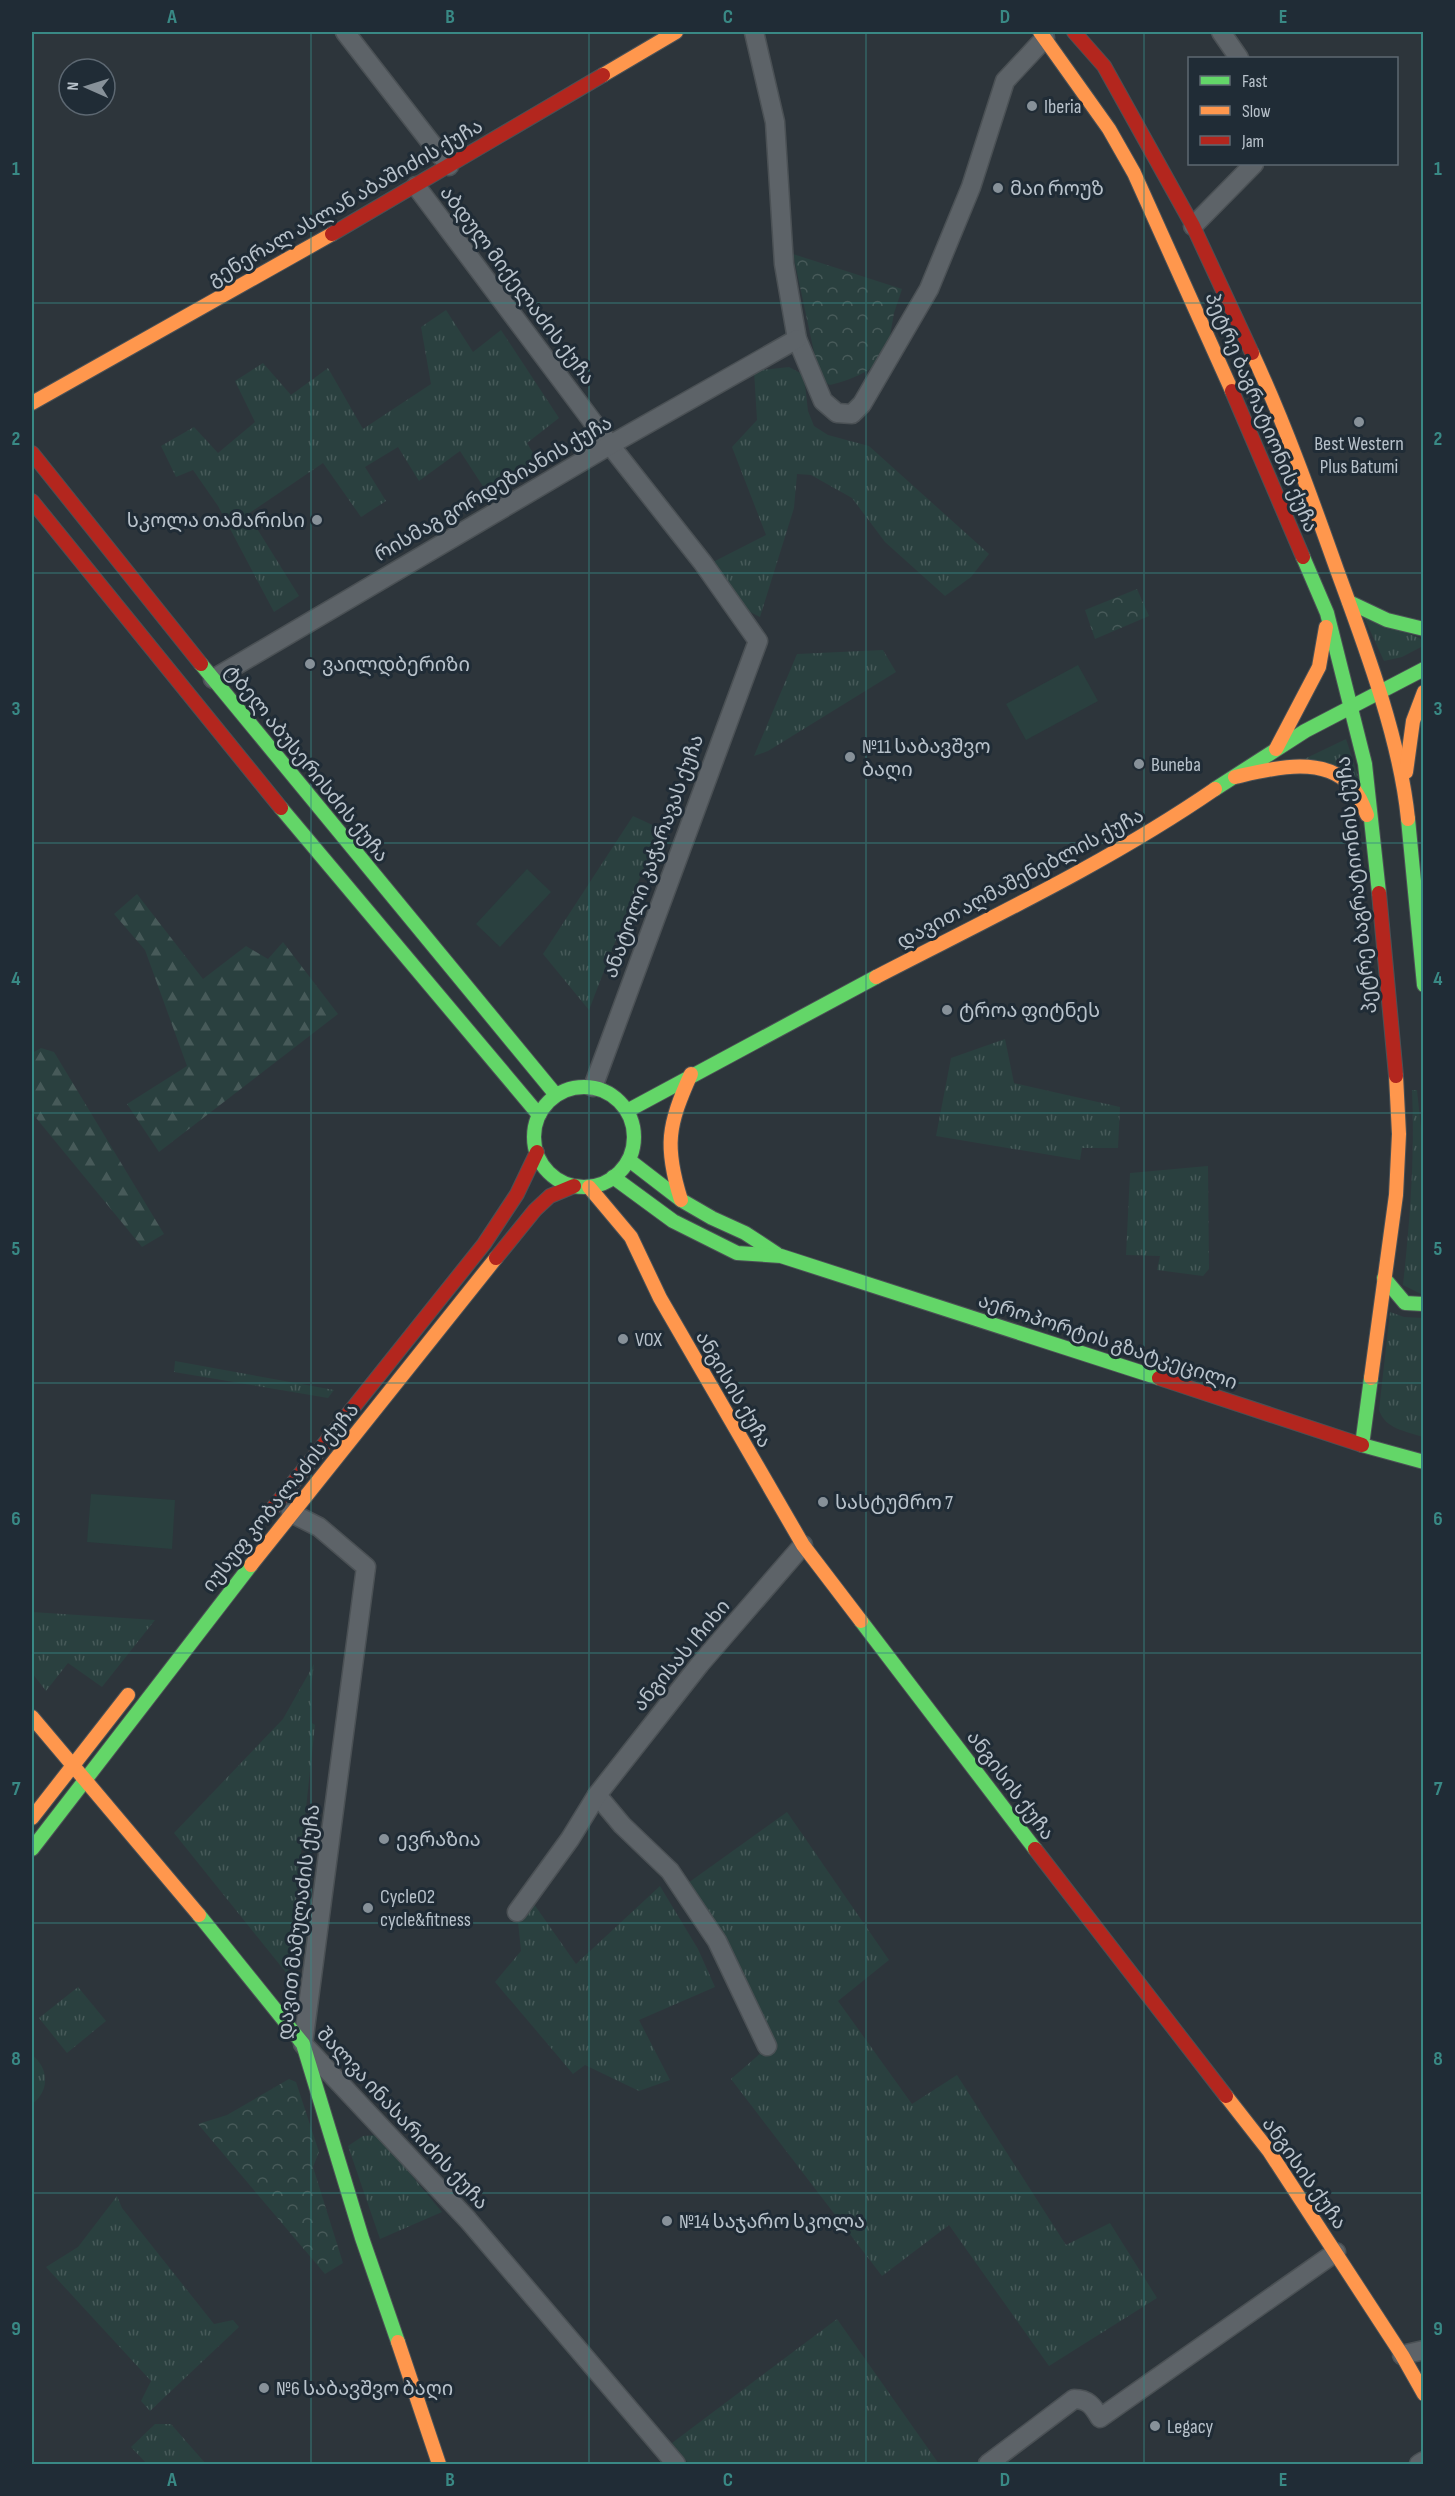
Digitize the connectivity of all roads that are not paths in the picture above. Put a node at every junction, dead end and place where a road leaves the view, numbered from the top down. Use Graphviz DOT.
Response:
graph roads {
  1 [pos="345,32"];
  2 [pos="676,32"];
  3 [pos="754,32"];
  4 [pos="1074,32"];
  5 [pos="1221,32"];
  6 [pos="1043,35"];
  7 [pos="1238,57"];
  8 [pos="1253,165"];
  9 [pos="449,166"];
  10 [pos="416,186"];
  11 [pos="1193,226"];
  12 [pos="797,339"];
  13 [pos="32,403"];
  14 [pos="610,445"];
  15 [pos="32,453"];
  16 [pos="32,501"];
  17 [pos="1349,602"];
  18 [pos="1327,613"];
  19 [pos="1424,629"];
  20 [pos="758,641"];
  21 [pos="1424,669"];
  22 [pos="213,679"];
  23 [pos="1379,692"];
  24 [pos="1424,692"];
  25 [pos="1352,707"];
  26 [pos="1276,749"];
  27 [pos="1235,777"];
  28 [pos="1405,792"];
  29 [pos="1373,828"];
  30 [pos="1424,985"];
  31 [pos="692,1074"];
  32 [pos="593,1087"];
  33 [pos="556,1095"];
  34 [pos="627,1111"];
  35 [pos="539,1115"];
  36 [pos="537,1152"];
  37 [pos="629,1160"];
  38 [pos="613,1177"];
  39 [pos="574,1186"];
  40 [pos="589,1187"];
  41 [pos="681,1200"];
  42 [pos="781,1256"];
  43 [pos="1384,1278"];
  44 [pos="1424,1304"];
  45 [pos="1362,1445"];
  46 [pos="1424,1462"];
  47 [pos="291,1513"];
  48 [pos="261,1524"];
  49 [pos="803,1545"];
  50 [pos="134,1688"];
  51 [pos="32,1717"];
  52 [pos="72,1767"];
  53 [pos="85,1781"];
  54 [pos="597,1795"];
  55 [pos="32,1818"];
  56 [pos="32,1849"];
  57 [pos="517,1912"];
  58 [pos="303,2044"];
  59 [pos="767,2046"];
  60 [pos="1336,2252"];
  61 [pos="1424,2350"];
  62 [pos="1402,2355"];
  63 [pos="1424,2394"];
  64 [pos="1424,2461"];
  65 [pos="440,2464"];
  66 [pos="676,2464"];
  67 [pos="988,2464"];
  68 [pos="1419,2464"];
  1 -- 9 [label="street"];
  2 -- 9 [label="main road, გენერალ ასლან აბაშიძის ქუჩა"];
  3 -- 12 [label="street"];
  4 -- 11 [label="main road, პეტრე ბაგრატიონის ქუჩა"];
  5 -- 7 [label="street"];
  6 -- 12 [label="street"];
  6 -- 18 [label="main road, პეტრე ბაგრატიონის ქუჩა"];
  8 -- 11 [label="street"];
  9 -- 10 [label="main road, გენერალ ასლან აბაშიძის ქუჩა"];
  10 -- 13 [label="main road, გენერალ ასლან აბაშიძის ქუჩა"];
  10 -- 14 [label="street, აბდულ მიქელაძის ქუჩა"];
  11 -- 17 [label="main road, პეტრე ბაგრატიონის ქუჩა"];
  12 -- 14 [label="street, რისმაგ გორდეზიანის ქუჩა"];
  14 -- 20 [label="street, აბდულ მიქელაძის ქუჩა"];
  14 -- 22 [label="street, რისმაგ გორდეზიანის ქუჩა"];
  15 -- 22 [label="main road, ტბელ აბუსერისძის ქუჩა"];
  16 -- 35 [label="main road"];
  17 -- 19 [label="main road"];
  17 -- 23 [label="main road, პეტრე ბაგრატიონის ქუჩა"];
  18 -- 25 [label="main road, პეტრე ბაგრატიონის ქუჩა"];
  18 -- 26 [label="main road"];
  20 -- 32 [label="street, ანატოლი კაჭარავას ქუჩა"];
  21 -- 23 [label="main road, დავით აღმაშენებლის ქუჩა"];
  22 -- 33 [label="main road, ტბელ აბუსერისძის ქუჩა"];
  23 -- 25 [label="main road, დავით აღმაშენებლის ქუჩა"];
  23 -- 28 [label="main road, პეტრე ბაგრატიონის ქუჩა"];
  24 -- 28 [label="main road"];
  25 -- 26 [label="main road, დავით აღმაშენებლის ქუჩა"];
  25 -- 29 [label="main road, პეტრე ბაგრატიონის ქუჩა"];
  26 -- 27 [label="main road, დავით აღმაშენებლის ქუჩა"];
  27 -- 29 [label="main road"];
  27 -- 31 [label="main road, დავით აღმაშენებლის ქუჩა"];
  28 -- 30 [label="main road, პეტრე ბაგრატიონის ქუჩა"];
  29 -- 43 [label="main road, პეტრე ბაგრატიონის ქუჩა"];
  31 -- 34 [label="main road, დავით აღმაშენებლის ქუჩა"];
  31 -- 41 [label="main road"];
  32 -- 33 [label="main road"];
  32 -- 34 [label="main road"];
  33 -- 35 [label="main road"];
  34 -- 37 [label="main road"];
  35 -- 36 [label="main road"];
  36 -- 39 [label="main road"];
  36 -- 48 [label="main road, იუსუფ კობალაძის ქუჩა"];
  37 -- 38 [label="main road"];
  37 -- 41 [label="main road, აეროპორტის გზატკეცილი"];
  38 -- 40 [label="main road"];
  38 -- 42 [label="main road, აეროპორტის გზატკეცილი"];
  39 -- 40 [label="main road"];
  39 -- 47 [label="main road, იუსუფ კობალაძის ქუჩა"];
  40 -- 49 [label="main road, ანგისის ქუჩა"];
  41 -- 42 [label="main road, აეროპორტის გზატკეცილი"];
  42 -- 45 [label="main road, აეროპორტის გზატკეცილი"];
  43 -- 44 [label="main road"];
  43 -- 45 [label="main road, პეტრე ბაგრატიონის ქუჩა"];
  45 -- 46 [label="main road, აეროპორტის გზატკეცილი"];
  47 -- 53 [label="main road, იუსუფ კობალაძის ქუჩა"];
  47 -- 58 [label="street, დავით მამულაძის ქუჩა"];
  49 -- 54 [label="street, ანგისას I ჩიხი"];
  49 -- 60 [label="main road, ანგისის ქუჩა"];
  50 -- 52 [label="main road"];
  51 -- 52 [label="main road, შალვა ინასარიძის ქუჩა"];
  52 -- 53 [label="main road, შალვა ინასარიძის ქუჩა"];
  52 -- 55 [label="main road"];
  53 -- 56 [label="main road, იუსუფ კობალაძის ქუჩა"];
  53 -- 58 [label="main road, შალვა ინასარიძის ქუჩა"];
  54 -- 57 [label="street, ანგისას I ჩიხი"];
  54 -- 59 [label="street"];
  58 -- 65 [label="main road, დავით მამულაძის ქუჩა"];
  58 -- 66 [label="street, შალვა ინასარიძის ქუჩა"];
  60 -- 62 [label="main road, ანგისის ქუჩა"];
  60 -- 67 [label="street"];
  61 -- 62 [label="street"];
  62 -- 63 [label="main road, ანგისის ქუჩა"];
  64 -- 68 [label="street"];
}
